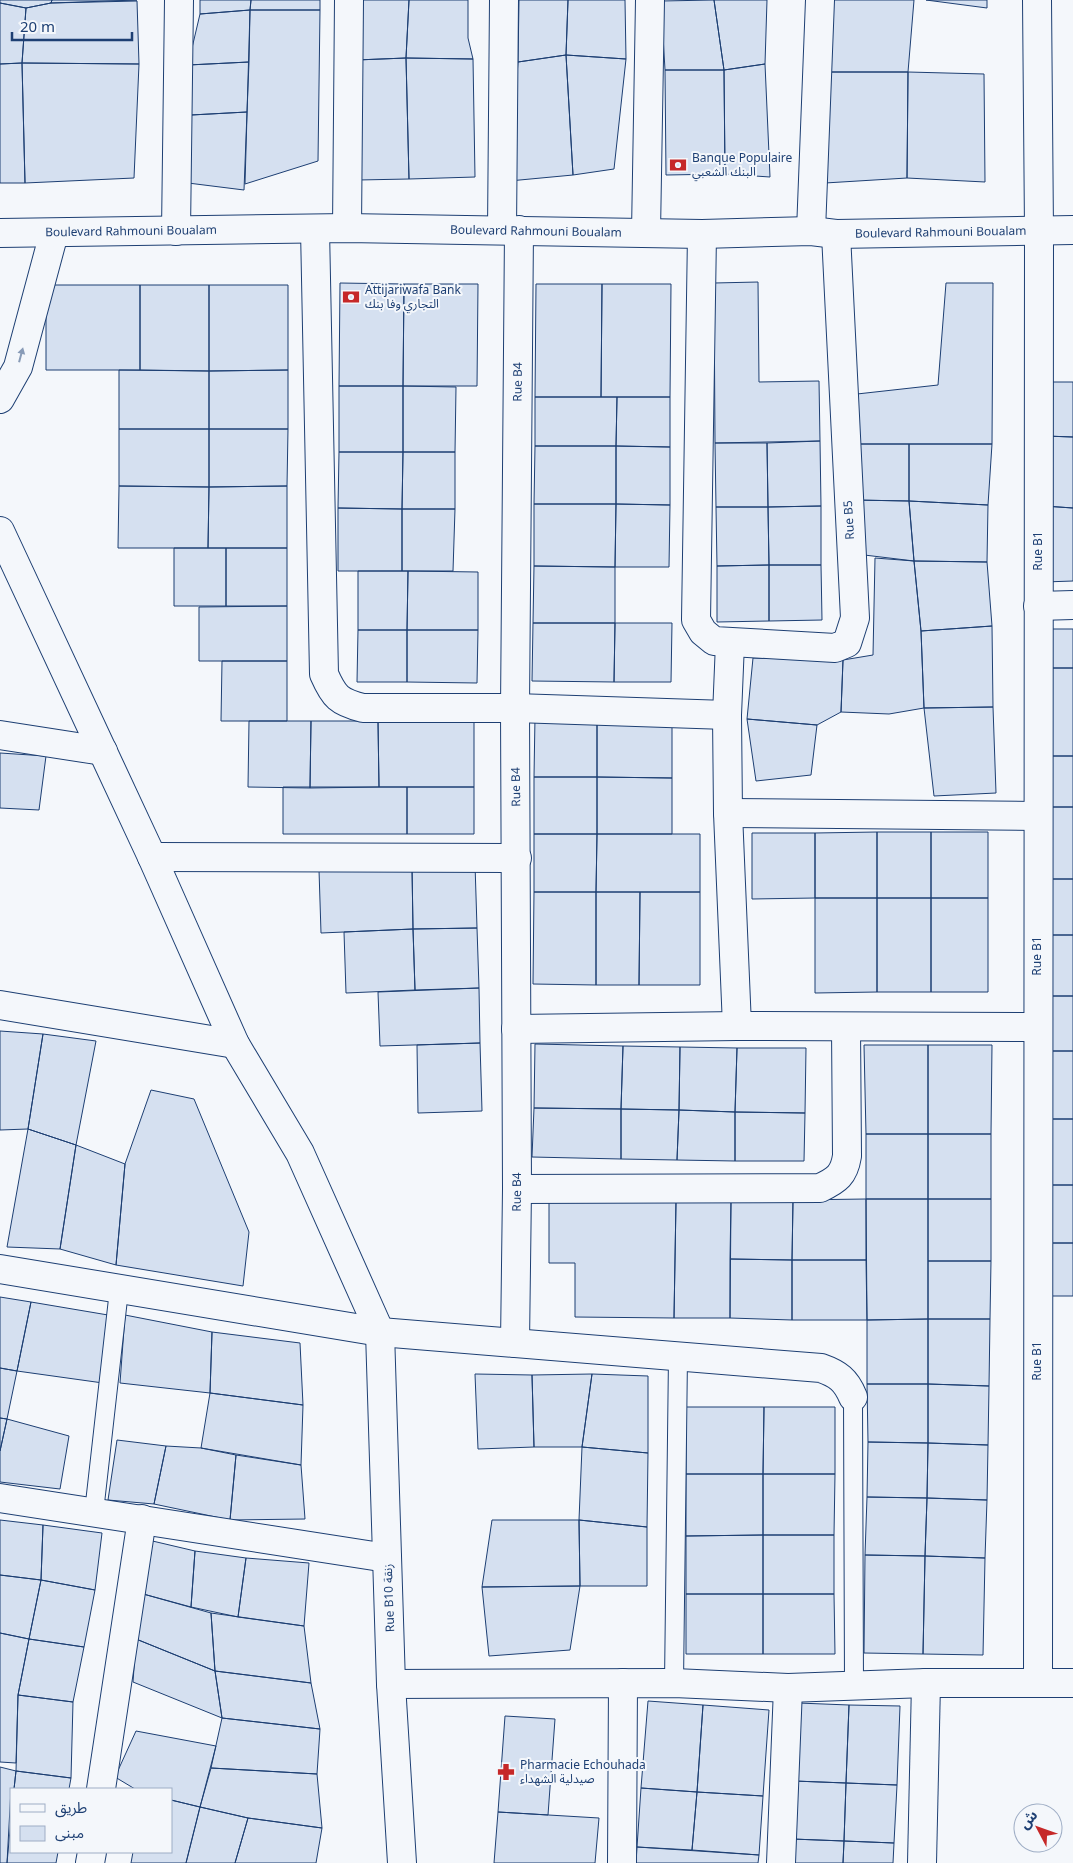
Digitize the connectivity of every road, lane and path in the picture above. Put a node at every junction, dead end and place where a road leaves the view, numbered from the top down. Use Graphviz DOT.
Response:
graph roads {
  1 [pos="179,0"];
  2 [pos="349,0"];
  3 [pos="504,0"];
  4 [pos="650,0"];
  5 [pos="820,0"];
  6 [pos="1037,0"];
  7 [pos="347,228"];
  8 [pos="315,229"];
  9 [pos="511,230"];
  10 [pos="1039,230"];
  11 [pos="1073,230"];
  12 [pos="176,231"];
  13 [pos="0,232"];
  14 [pos="646,232"];
  15 [pos="824,232"];
  16 [pos="54,233"];
  17 [pos="702,234"];
  18 [pos="0,399"];
  19 [pos="0,531"];
  20 [pos="1073,605"];
  21 [pos="1038,606"];
  22 [pos="730,643"];
  23 [pos="515,708"];
  24 [pos="726,715"];
  25 [pos="0,735"];
  26 [pos="103,751"];
  27 [pos="728,813"];
  28 [pos="1037,816"];
  29 [pos="152,857"];
  30 [pos="517,858"];
  31 [pos="0,1005"];
  32 [pos="737,1026"];
  33 [pos="1037,1027"];
  34 [pos="846,1028"];
  35 [pos="516,1029"];
  36 [pos="235,1044"];
  37 [pos="517,1188"];
  38 [pos="0,1269"];
  39 [pos="120,1290"];
  40 [pos="380,1332"];
  41 [pos="515,1343"];
  42 [pos="678,1356"];
  43 [pos="853,1397"];
  44 [pos="0,1498"];
  45 [pos="94,1512"];
  46 [pos="142,1519"];
  47 [pos="388,1558"];
  48 [pos="926,1683"];
  49 [pos="1038,1683"];
  50 [pos="391,1684"];
  51 [pos="623,1684"];
  52 [pos="674,1684"];
  53 [pos="1073,1684"];
  54 [pos="854,1685"];
  55 [pos="788,1688"];
  56 [pos="101,1788"];
  57 [pos="402,1863"];
  58 [pos="622,1863"];
  59 [pos="781,1863"];
  60 [pos="922,1863"];
  1 -- 12 [label="street"];
  2 -- 7 [label="street"];
  3 -- 9 [label="street, Rue B4"];
  4 -- 14 [label="street"];
  5 -- 15 [label="street, Rue B5"];
  6 -- 10 [label="street, Rue B1"];
  7 -- 8 [label="street, Boulevard Rahmouni Boualam"];
  7 -- 9 [label="street, Boulevard Rahmouni Boualam"];
  8 -- 12 [label="street, Boulevard Rahmouni Boualam"];
  8 -- 23 [label="street"];
  9 -- 14 [label="street, Boulevard Rahmouni Boualam"];
  9 -- 23 [label="street, Rue B4"];
  10 -- 11 [label="street, Boulevard Rahmouni Boualam"];
  10 -- 15 [label="street, Boulevard Rahmouni Boualam"];
  10 -- 21 [label="street, Rue B1"];
  12 -- 16 [label="street, Boulevard Rahmouni Boualam"];
  13 -- 16 [label="street, Boulevard Rahmouni Boualam"];
  14 -- 17 [label="street, Boulevard Rahmouni Boualam"];
  15 -- 17 [label="street, Boulevard Rahmouni Boualam"];
  15 -- 22 [label="street, Rue B5"];
  18 -- 16 [label="street, one-way"];
  17 -- 22 [label="street, Rue B5"];
  19 -- 26 [label="street"];
  20 -- 21 [label="street"];
  21 -- 28 [label="street, Rue B1"];
  22 -- 24 [label="street"];
  23 -- 24 [label="street"];
  23 -- 30 [label="street, Rue B4"];
  24 -- 27 [label="street"];
  25 -- 26 [label="street"];
  26 -- 29 [label="street"];
  27 -- 28 [label="street"];
  27 -- 32 [label="street"];
  28 -- 33 [label="street, Rue B1"];
  29 -- 30 [label="street"];
  29 -- 36 [label="street"];
  30 -- 35 [label="street, Rue B4"];
  31 -- 36 [label="street"];
  32 -- 34 [label="street"];
  32 -- 35 [label="street"];
  33 -- 34 [label="street"];
  33 -- 49 [label="street, Rue B1"];
  34 -- 37 [label="street"];
  35 -- 37 [label="street, Rue B4"];
  36 -- 40 [label="street"];
  37 -- 41 [label="street, Rue B4"];
  38 -- 39 [label="street"];
  39 -- 40 [label="street"];
  39 -- 45 [label="lane"];
  40 -- 41 [label="street"];
  40 -- 47 [label="street, Rue B10 زنقة"];
  41 -- 42 [label="street"];
  42 -- 43 [label="street"];
  42 -- 52 [label="lane"];
  43 -- 54 [label="lane"];
  44 -- 45 [label="street"];
  45 -- 46 [label="street"];
  46 -- 47 [label="street"];
  46 -- 56 [label="street"];
  47 -- 50 [label="street, Rue B10 زنقة"];
  48 -- 49 [label="street"];
  48 -- 54 [label="street"];
  48 -- 60 [label="street"];
  49 -- 53 [label="street"];
  50 -- 51 [label="street"];
  50 -- 57 [label="street, Rue B10 زنقة"];
  51 -- 52 [label="street"];
  51 -- 58 [label="street"];
  52 -- 55 [label="street"];
  54 -- 55 [label="street"];
  55 -- 59 [label="street"];
}
